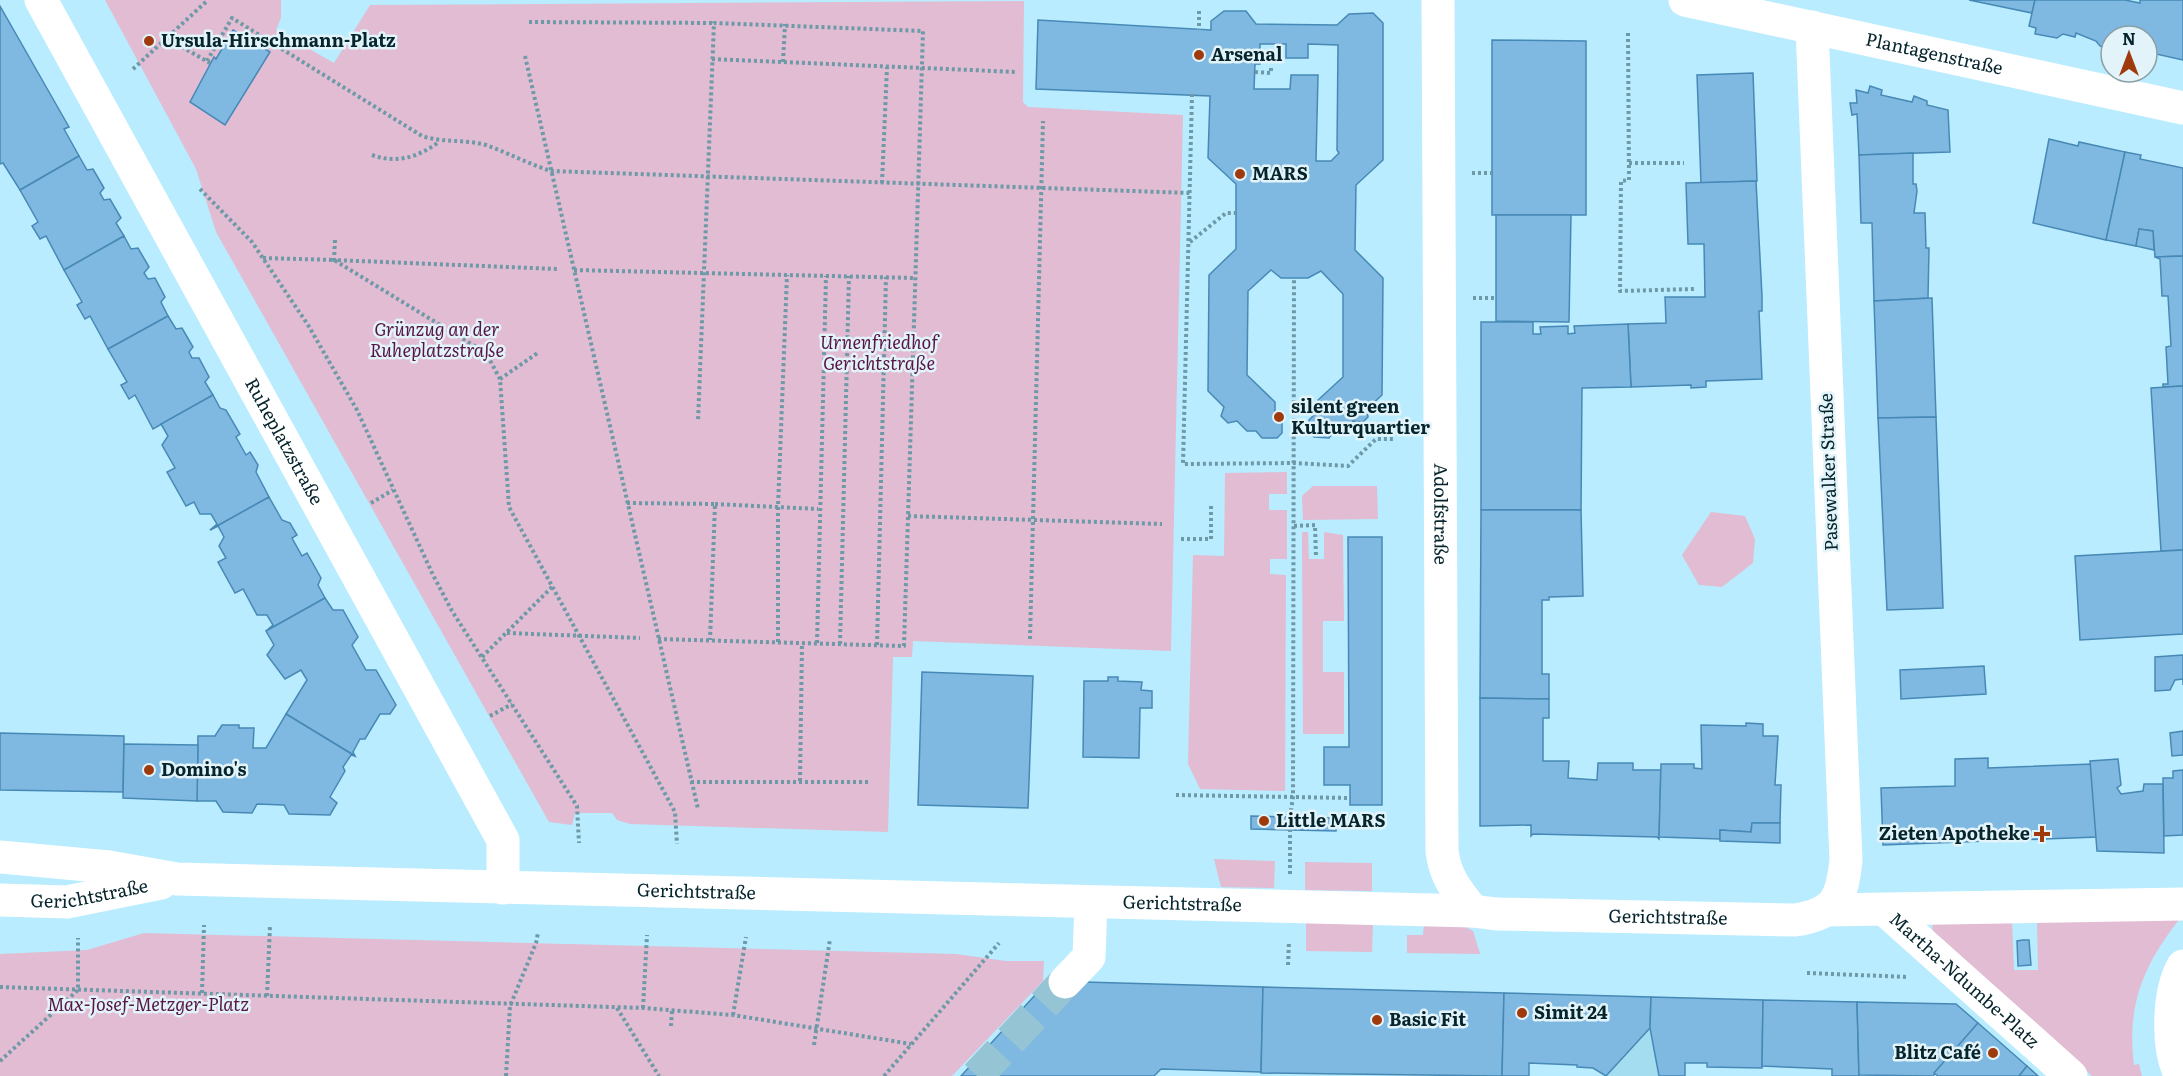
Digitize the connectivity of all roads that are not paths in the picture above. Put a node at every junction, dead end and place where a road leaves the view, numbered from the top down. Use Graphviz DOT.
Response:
graph roads {
  1 [pos="41,0"];
  2 [pos="1438,0"];
  3 [pos="1685,0"];
  4 [pos="1812,27"];
  5 [pos="2183,108"];
  6 [pos="0,857"];
  7 [pos="177,879"];
  8 [pos="503,888"];
  9 [pos="0,900"];
  10 [pos="1095,902"];
  11 [pos="2183,904"];
  12 [pos="1826,910"];
  13 [pos="1884,910"];
  14 [pos="1473,911"];
  15 [pos="2183,966"];
  16 [pos="1071,982"];
  17 [pos="2071,1076"];
  18 [pos="2181,1076"];
  1 -- 8 [label="street, Ruheplatzstraße"];
  2 -- 14 [label="street, Adolfstraße"];
  3 -- 4 [label="street, Plantagenstraße"];
  4 -- 5 [label="street, Plantagenstraße"];
  4 -- 12 [label="street, Pasewalker Straße"];
  6 -- 7 [label="street, Gerichtstraße"];
  7 -- 8 [label="street, Gerichtstraße"];
  7 -- 9 [label="street, Gerichtstraße"];
  8 -- 10 [label="street, Gerichtstraße"];
  10 -- 14 [label="street, Gerichtstraße"];
  10 -- 16 [label="street"];
  11 -- 13 [label="street, Gerichtstraße"];
  12 -- 13 [label="street, Gerichtstraße"];
  12 -- 14 [label="street, Gerichtstraße"];
  13 -- 17 [label="street, Martha-Ndumbe-Platz"];
  15 -- 18 [label="street"];
}
